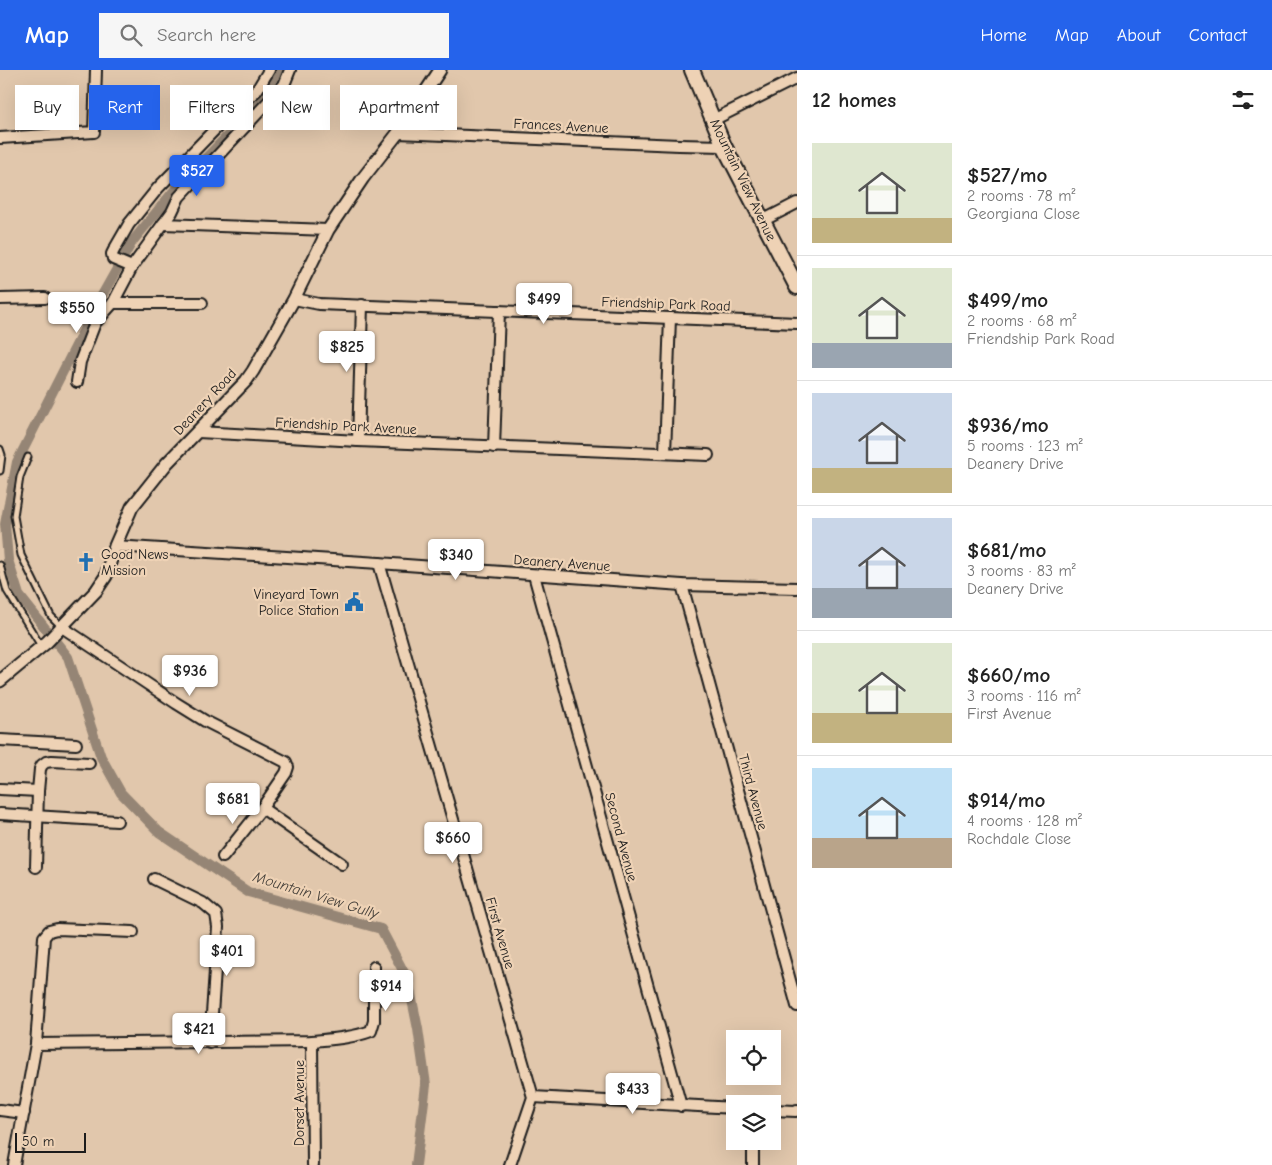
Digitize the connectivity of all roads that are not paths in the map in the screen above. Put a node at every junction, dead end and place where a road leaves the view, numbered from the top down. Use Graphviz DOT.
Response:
graph roads {
  1 [pos="96,70"];
  2 [pos="269,70"];
  3 [pos="290,70"];
  4 [pos="440,70"];
  5 [pos="692,70"];
  6 [pos="797,78"];
  7 [pos="713,120"];
  8 [pos="398,133"];
  9 [pos="0,138"];
  10 [pos="724,146"];
  11 [pos="797,203"];
  12 [pos="762,221"];
  13 [pos="163,224"];
  14 [pos="328,230"];
  15 [pos="123,263"];
  16 [pos="797,287"];
  17 [pos="45,298"];
  18 [pos="0,299"];
  19 [pos="294,299"];
  20 [pos="113,303"];
  21 [pos="202,303"];
  22 [pos="362,306"];
  23 [pos="498,311"];
  24 [pos="670,318"];
  25 [pos="797,323"];
  26 [pos="77,382"];
  27 [pos="198,432"];
  28 [pos="358,441"];
  29 [pos="494,447"];
  30 [pos="0,449"];
  31 [pos="665,454"];
  32 [pos="708,455"];
  33 [pos="28,457"];
  34 [pos="0,471"];
  35 [pos="116,546"];
  36 [pos="379,563"];
  37 [pos="0,565"];
  38 [pos="534,575"];
  39 [pos="682,585"];
  40 [pos="797,588"];
  41 [pos="62,627"];
  42 [pos="47,642"];
  43 [pos="0,681"];
  44 [pos="0,740"];
  45 [pos="76,744"];
  46 [pos="89,763"];
  47 [pos="0,789"];
  48 [pos="38,791"];
  49 [pos="262,808"];
  50 [pos="0,814"];
  51 [pos="38,817"];
  52 [pos="117,821"];
  53 [pos="223,857"];
  54 [pos="342,864"];
  55 [pos="36,867"];
  56 [pos="154,879"];
  57 [pos="133,932"];
  58 [pos="374,966"];
  59 [pos="797,1006"];
  60 [pos="312,1041"];
  61 [pos="210,1042"];
  62 [pos="36,1044"];
  63 [pos="533,1097"];
  64 [pos="681,1106"];
  65 [pos="726,1108"];
  66 [pos="0,1110"];
  67 [pos="781,1110"];
  68 [pos="796,1111"];
  69 [pos="24,1112"];
  70 [pos="753,1150"];
  71 [pos="14,1165"];
  72 [pos="312,1165"];
  73 [pos="510,1165"];
  74 [pos="753,1165"];
  1 -- 9 [label="street"];
  2 -- 15 [label="street"];
  3 -- 13 [label="street"];
  4 -- 8 [label="street, Deanery Road"];
  5 -- 7 [label="main road, Mountain View Avenue"];
  6 -- 7 [label="street"];
  7 -- 10 [label="main road, Mountain View Avenue"];
  8 -- 10 [label="street, Frances Avenue"];
  8 -- 14 [label="street, Deanery Road"];
  10 -- 12 [label="main road, Mountain View Avenue"];
  11 -- 12 [label="street"];
  12 -- 16 [label="main road, Mountain View Avenue"];
  13 -- 14 [label="street"];
  13 -- 15 [label="street"];
  14 -- 19 [label="street, Deanery Road"];
  15 -- 20 [label="street"];
  17 -- 18 [label="street"];
  19 -- 22 [label="street, Friendship Park Road"];
  19 -- 27 [label="street, Deanery Road"];
  20 -- 21 [label="street"];
  20 -- 26 [label="street"];
  22 -- 23 [label="street, Friendship Park Road"];
  22 -- 28 [label="street"];
  23 -- 24 [label="street, Friendship Park Road"];
  23 -- 29 [label="street"];
  24 -- 25 [label="street, Friendship Park Road"];
  24 -- 31 [label="street"];
  27 -- 28 [label="street, Friendship Park Avenue"];
  27 -- 35 [label="street, Deanery Road"];
  28 -- 29 [label="street, Friendship Park Avenue"];
  29 -- 31 [label="street, Friendship Park Avenue"];
  30 -- 34 [label="lane"];
  31 -- 32 [label="street, Friendship Park Avenue"];
  33 -- 41 [label="lane"];
  35 -- 36 [label="street, Deanery Avenue"];
  35 -- 41 [label="street, Deanery Road"];
  36 -- 38 [label="street, Deanery Avenue"];
  36 -- 63 [label="street, First Avenue"];
  37 -- 42 [label="lane"];
  38 -- 39 [label="street, Deanery Avenue"];
  38 -- 64 [label="street, Second Avenue"];
  39 -- 40 [label="street, Deanery Avenue"];
  39 -- 59 [label="street, Third Avenue"];
  41 -- 42 [label="street, Deanery Road"];
  41 -- 49 [label="street"];
  42 -- 43 [label="street, Deanery Road"];
  44 -- 45 [label="street"];
  46 -- 48 [label="street"];
  47 -- 48 [label="street"];
  48 -- 51 [label="street"];
  49 -- 53 [label="street"];
  49 -- 54 [label="street"];
  50 -- 51 [label="street"];
  51 -- 52 [label="street"];
  51 -- 55 [label="street"];
  56 -- 61 [label="street"];
  57 -- 62 [label="street"];
  58 -- 60 [label="street"];
  60 -- 61 [label="street"];
  60 -- 72 [label="street, Dorset Avenue"];
  61 -- 62 [label="street"];
  62 -- 69 [label="street"];
  63 -- 64 [label="street"];
  63 -- 73 [label="street"];
  64 -- 65 [label="street"];
  66 -- 69 [label="street"];
  67 -- 68 [label="street"];
  69 -- 71 [label="street"];
  70 -- 74 [label="street"];
}
